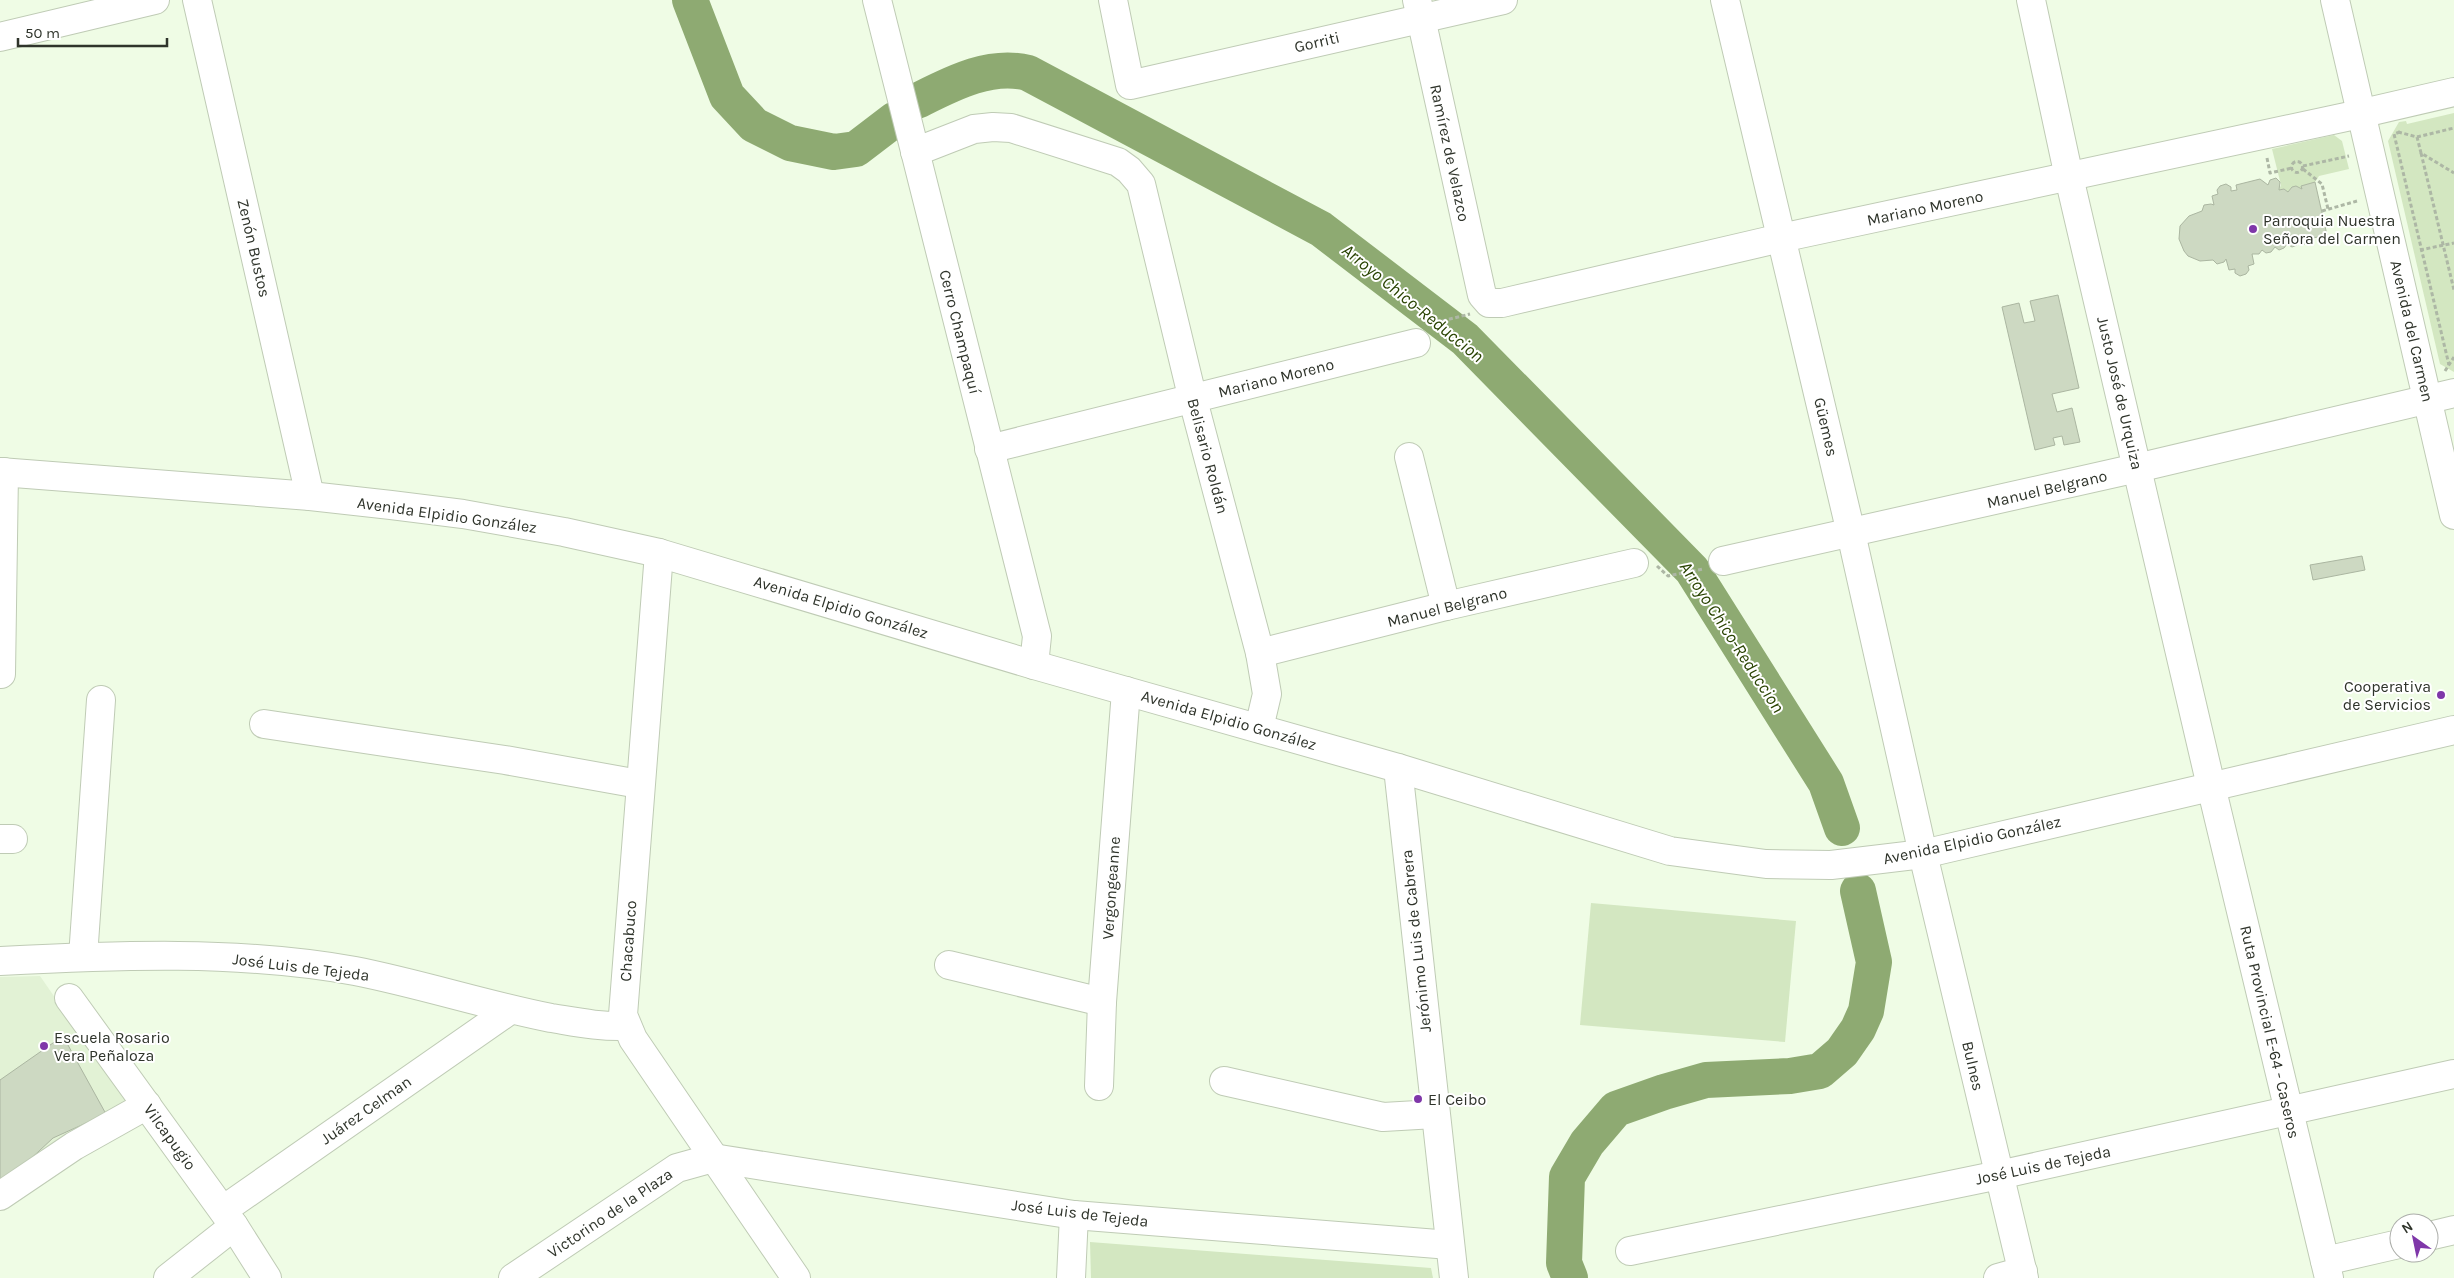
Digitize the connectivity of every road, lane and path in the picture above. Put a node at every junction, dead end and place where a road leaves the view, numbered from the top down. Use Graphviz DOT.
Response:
graph roads {
  1 [pos="156,0"];
  2 [pos="197,0"];
  3 [pos="877,0"];
  4 [pos="1113,0"];
  5 [pos="1503,0"];
  6 [pos="1725,0"];
  7 [pos="2031,0"];
  8 [pos="2335,0"];
  9 [pos="1419,9"];
  10 [pos="0,37"];
  11 [pos="2454,92"];
  12 [pos="2363,114"];
  13 [pos="2454,128"];
  14 [pos="2394,130"];
  15 [pos="2400,132"];
  16 [pos="2417,137"];
  17 [pos="2371,151"];
  18 [pos="915,152"];
  19 [pos="2422,152"];
  20 [pos="2303,167"];
  21 [pos="2292,168"];
  22 [pos="2270,173"];
  23 [pos="2454,173"];
  24 [pos="2069,177"];
  25 [pos="2381,194"];
  26 [pos="2328,209"];
  27 [pos="2322,211"];
  28 [pos="1781,238"];
  29 [pos="2454,243"];
  30 [pos="2443,245"];
  31 [pos="2421,250"];
  32 [pos="2395,256"];
  33 [pos="2454,290"];
  34 [pos="1484,307"];
  35 [pos="1422,334"];
  36 [pos="2449,365"];
  37 [pos="2454,393"];
  38 [pos="2428,399"];
  39 [pos="1193,400"];
  40 [pos="989,449"];
  41 [pos="1409,457"];
  42 [pos="1,465"];
  43 [pos="2137,468"];
  44 [pos="310,496"];
  45 [pos="2454,515"];
  46 [pos="1851,533"];
  47 [pos="659,553"];
  48 [pos="1646,565"];
  49 [pos="1714,565"];
  50 [pos="1446,606"];
  51 [pos="1260,653"];
  52 [pos="1034,665"];
  53 [pos="1,674"];
  54 [pos="1126,691"];
  55 [pos="101,700"];
  56 [pos="264,724"];
  57 [pos="1259,728"];
  58 [pos="2454,730"];
  59 [pos="1398,768"];
  60 [pos="639,784"];
  61 [pos="2211,786"];
  62 [pos="1923,854"];
  63 [pos="83,957"];
  64 [pos="0,961"];
  65 [pos="949,965"];
  66 [pos="69,998"];
  67 [pos="1102,1002"];
  68 [pos="510,1010"];
  69 [pos="626,1026"];
  70 [pos="2454,1074"];
  71 [pos="1224,1082"];
  72 [pos="1099,1086"];
  73 [pos="147,1105"];
  74 [pos="2289,1111"];
  75 [pos="1435,1114"];
  76 [pos="713,1158"];
  77 [pos="1999,1175"];
  78 [pos="0,1196"];
  79 [pos="1074,1215"];
  80 [pos="228,1218"];
  81 [pos="2454,1230"];
  82 [pos="2439,1234"];
  83 [pos="1450,1246"];
  84 [pos="2389,1248"];
  85 [pos="1630,1250"];
  86 [pos="2327,1270"];
  87 [pos="2015,1276"];
  88 [pos="1069,1277"];
  89 [pos="168,1278"];
  90 [pos="267,1278"];
  91 [pos="512,1278"];
  92 [pos="796,1278"];
  93 [pos="1454,1278"];
  1 -- 10 [label="street"];
  2 -- 44 [label="street, Zenón Bustos"];
  3 -- 18 [label="street, Cerro Champaquí"];
  4 -- 9 [label="street, Gorriti"];
  5 -- 9 [label="street, Gorriti"];
  6 -- 28 [label="street, Güemes"];
  7 -- 24 [label="street, Justo José de Urquiza"];
  8 -- 12 [label="street, Avenida del Carmen"];
  9 -- 34 [label="street, Ramírez de Velazco"];
  11 -- 12 [label="street, Mariano Moreno"];
  12 -- 17 [label="street, Avenida del Carmen"];
  12 -- 24 [label="street, Mariano Moreno"];
  13 -- 16 [label="path"];
  14 -- 15 [label="path"];
  15 -- 16 [label="path"];
  15 -- 31 [label="path"];
  16 -- 19 [label="path"];
  17 -- 20 [label="path"];
  17 -- 25 [label="street, Avenida del Carmen"];
  18 -- 39 [label="street, Belisario Roldán"];
  18 -- 40 [label="street, Cerro Champaquí"];
  19 -- 23 [label="path"];
  19 -- 30 [label="path"];
  20 -- 21 [label="path"];
  20 -- 21 [label="path"];
  20 -- 26 [label="path"];
  21 -- 22 [label="path"];
  24 -- 28 [label="street, Mariano Moreno"];
  24 -- 43 [label="street, Justo José de Urquiza"];
  25 -- 26 [label="path"];
  25 -- 32 [label="street, Avenida del Carmen"];
  26 -- 27 [label="path"];
  28 -- 34 [label="street, Mariano Moreno"];
  28 -- 46 [label="street, Güemes"];
  29 -- 30 [label="path"];
  30 -- 31 [label="path"];
  30 -- 33 [label="path"];
  31 -- 32 [label="path"];
  31 -- 36 [label="path"];
  32 -- 38 [label="street, Avenida del Carmen"];
  34 -- 35 [label="path"];
  35 -- 39 [label="street, Mariano Moreno"];
  37 -- 38 [label="street, Manuel Belgrano"];
  38 -- 43 [label="street, Manuel Belgrano"];
  38 -- 45 [label="street, Avenida del Carmen"];
  39 -- 40 [label="street, Mariano Moreno"];
  39 -- 51 [label="street, Belisario Roldán"];
  40 -- 52 [label="street, Cerro Champaquí"];
  41 -- 50 [label="street"];
  42 -- 44 [label="street, Avenida Elpidio González"];
  42 -- 53 [label="street"];
  43 -- 46 [label="street, Manuel Belgrano"];
  43 -- 61 [label="street, Justo José de Urquiza"];
  44 -- 47 [label="street, Avenida Elpidio González"];
  46 -- 49 [label="street, Manuel Belgrano"];
  46 -- 62 [label="street, Güemes"];
  47 -- 52 [label="street, Avenida Elpidio González"];
  47 -- 60 [label="street, Chacabuco"];
  48 -- 49 [label="path"];
  48 -- 50 [label="street, Manuel Belgrano"];
  50 -- 51 [label="street, Manuel Belgrano"];
  51 -- 57 [label="street, Belisario Roldán"];
  52 -- 54 [label="street, Avenida Elpidio González"];
  54 -- 57 [label="street, Avenida Elpidio González"];
  54 -- 67 [label="street, Vergongeanne"];
  55 -- 63 [label="street"];
  56 -- 60 [label="street"];
  57 -- 59 [label="street, Avenida Elpidio González"];
  58 -- 61 [label="street, Avenida Elpidio González"];
  59 -- 62 [label="street, Avenida Elpidio González"];
  59 -- 75 [label="street, Jerónimo Luis de Cabrera"];
  60 -- 69 [label="street, Chacabuco"];
  61 -- 62 [label="street, Avenida Elpidio González"];
  61 -- 74 [label="street, Ruta Provincial E-64 - Caseros"];
  62 -- 77 [label="street, Bulnes"];
  63 -- 64 [label="street, José Luis de Tejeda"];
  63 -- 68 [label="street, José Luis de Tejeda"];
  65 -- 67 [label="street"];
  66 -- 73 [label="street, Vilcapugio"];
  67 -- 72 [label="street, Vergongeanne"];
  68 -- 69 [label="street, José Luis de Tejeda"];
  68 -- 80 [label="street, Juárez Celman"];
  69 -- 76 [label="street, Chacabuco"];
  70 -- 74 [label="street, José Luis de Tejeda"];
  71 -- 75 [label="street"];
  73 -- 78 [label="street"];
  73 -- 80 [label="street, Vilcapugio"];
  74 -- 77 [label="street, José Luis de Tejeda"];
  74 -- 86 [label="street, Ruta Provincial E-64 - Caseros"];
  75 -- 83 [label="street, Jerónimo Luis de Cabrera"];
  76 -- 79 [label="street, José Luis de Tejeda"];
  76 -- 91 [label="street, Victorino de la Plaza"];
  76 -- 92 [label="street, Chacabuco"];
  77 -- 85 [label="street, José Luis de Tejeda"];
  77 -- 87 [label="street, Bulnes"];
  79 -- 83 [label="street, José Luis de Tejeda"];
  79 -- 88 [label="street"];
  80 -- 89 [label="street, Juárez Celman"];
  80 -- 90 [label="street, Vilcapugio"];
  81 -- 82 [label="street"];
  83 -- 93 [label="street, Jerónimo Luis de Cabrera"];
  84 -- 86 [label="street"];
}
